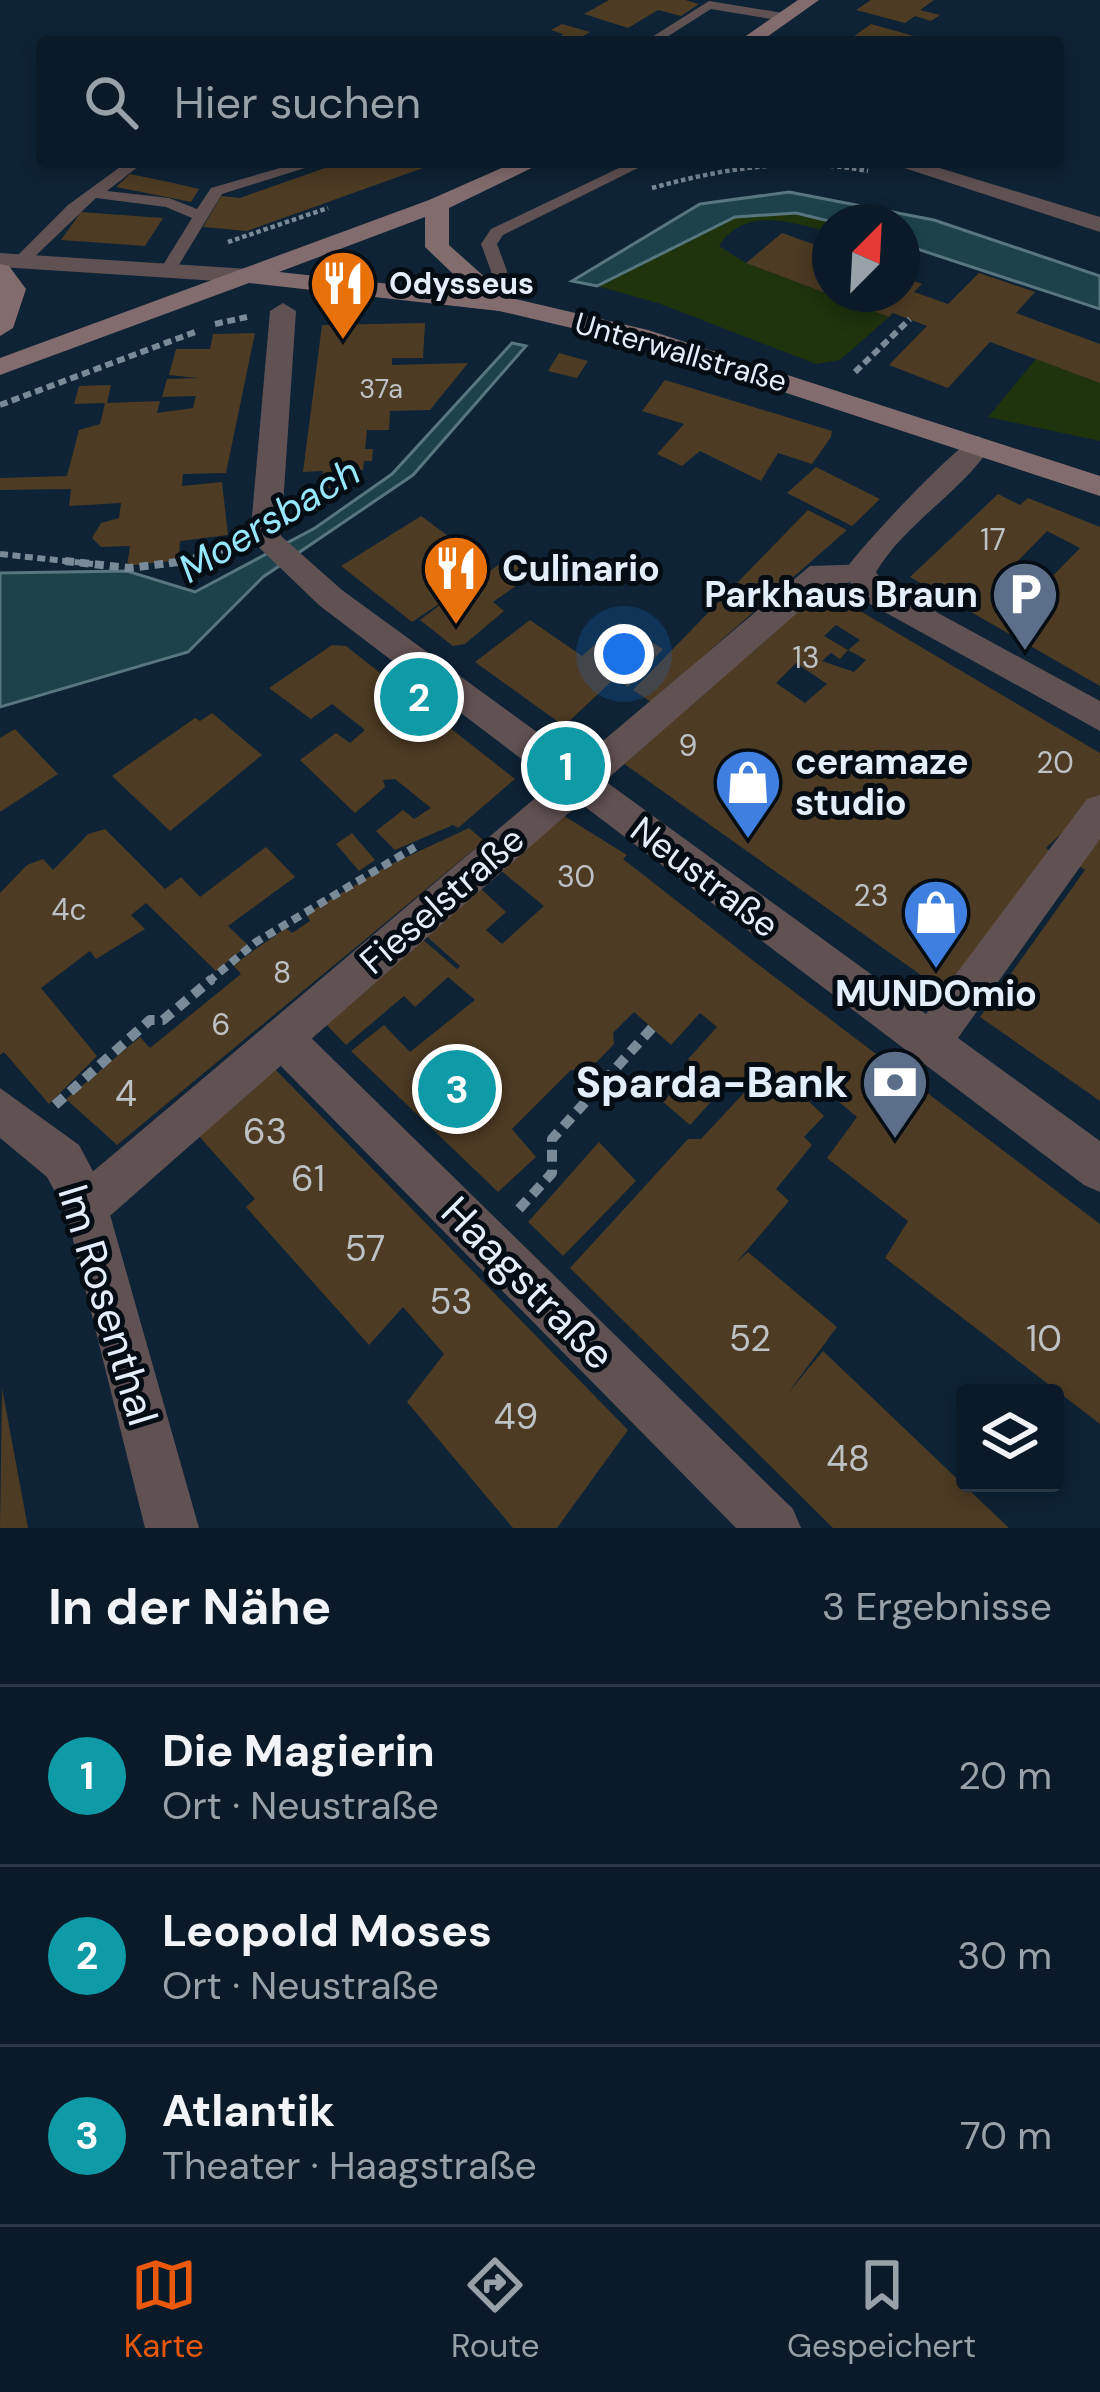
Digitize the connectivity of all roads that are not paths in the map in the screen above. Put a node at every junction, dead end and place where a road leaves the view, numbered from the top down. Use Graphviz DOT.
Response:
graph roads {
  1 [pos="770,0"];
  2 [pos="797,8"];
  3 [pos="661,36"];
  4 [pos="756,36"];
  5 [pos="128,168"];
  6 [pos="292,168"];
  7 [pos="520,168"];
  8 [pos="631,168"];
  9 [pos="890,168"];
  10 [pos="91,194"];
  11 [pos="437,205"];
  12 [pos="200,216"];
  13 [pos="1100,225"];
  14 [pos="7,264"];
  15 [pos="168,271"];
  16 [pos="249,276"];
  17 [pos="506,304"];
  18 [pos="283,311"];
  19 [pos="0,328"];
  20 [pos="0,367"];
  21 [pos="977,445"];
  22 [pos="1100,486"];
  23 [pos="860,572"];
  24 [pos="1100,717"];
  25 [pos="578,784"];
  26 [pos="1100,810"];
  27 [pos="282,1038"];
  28 [pos="929,1043"];
  29 [pos="14,1121"];
  30 [pos="1100,1169"];
  31 [pos="87,1206"];
  32 [pos="172,1528"];
  33 [pos="773,1528"];
  1 -- 2 [label="lane"];
  2 -- 3 [label="lane"];
  2 -- 4 [label="main road"];
  5 -- 10 [label="lane"];
  6 -- 12 [label="lane"];
  7 -- 11 [label="main road"];
  8 -- 17 [label="lane"];
  9 -- 13 [label="street"];
  10 -- 12 [label="lane"];
  10 -- 14 [label="lane"];
  11 -- 16 [label="main road"];
  11 -- 17 [label="main road"];
  12 -- 15 [label="lane"];
  14 -- 15 [label="street"];
  14 -- 19 [label="main road"];
  15 -- 16 [label="street"];
  16 -- 17 [label="main road, Unterwallstraße"];
  16 -- 20 [label="main road"];
  17 -- 21 [label="main road, Unterwallstraße"];
  18 -- 25 [label="street, Neustraße"];
  21 -- 22 [label="main road, Unterwallstraße"];
  21 -- 23 [label="street"];
  23 -- 24 [label="street"];
  23 -- 25 [label="street, Fieselstraße"];
  25 -- 27 [label="street, Fieselstraße"];
  25 -- 28 [label="street, Neustraße"];
  26 -- 28 [label="street"];
  27 -- 31 [label="street, Fieselstraße"];
  27 -- 33 [label="street, Haagstraße"];
  28 -- 30 [label="street, Neustraße"];
  29 -- 31 [label="street, Im Rosenthal"];
  31 -- 32 [label="street, Im Rosenthal"];
}
